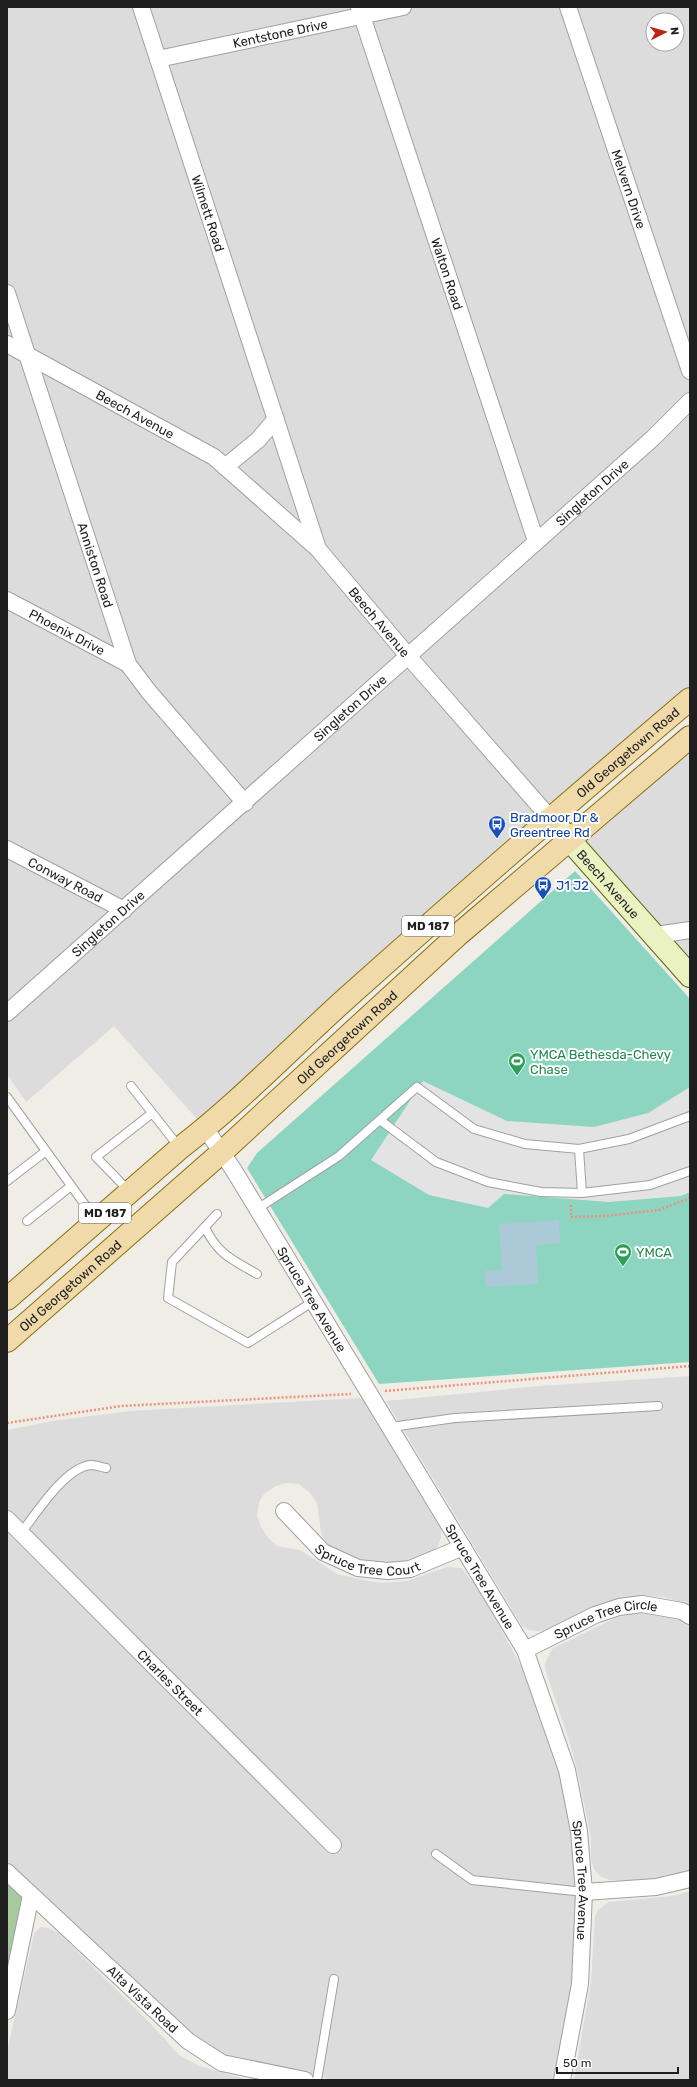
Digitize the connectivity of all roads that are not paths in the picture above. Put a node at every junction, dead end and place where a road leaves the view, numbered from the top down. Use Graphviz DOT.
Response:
graph roads {
  1 [pos="141,7"];
  2 [pos="403,7"];
  3 [pos="568,7"];
  4 [pos="360,12"];
  5 [pos="158,59"];
  6 [pos="7,293"];
  7 [pos="7,344"];
  8 [pos="28,354"];
  9 [pos="690,371"];
  10 [pos="690,401"];
  11 [pos="276,419"];
  12 [pos="225,467"];
  13 [pos="536,541"];
  14 [pos="318,549"];
  15 [pos="7,600"];
  16 [pos="409,657"];
  17 [pos="128,664"];
  18 [pos="690,698"];
  19 [pos="690,737"];
  20 [pos="245,803"];
  21 [pos="550,818"];
  22 [pos="569,840"];
  23 [pos="7,849"];
  24 [pos="124,910"];
  25 [pos="690,930"];
  26 [pos="656,935"];
  27 [pos="690,976"];
  28 [pos="7,1013"];
  29 [pos="131,1086"];
  30 [pos="7,1097"];
  31 [pos="151,1114"];
  32 [pos="690,1116"];
  33 [pos="380,1120"];
  34 [pos="205,1128"];
  35 [pos="180,1148"];
  36 [pos="579,1149"];
  37 [pos="46,1151"];
  38 [pos="222,1152"];
  39 [pos="690,1171"];
  40 [pos="7,1181"];
  41 [pos="71,1186"];
  42 [pos="130,1193"];
  43 [pos="582,1193"];
  44 [pos="256,1209"];
  45 [pos="217,1214"];
  46 [pos="97,1220"];
  47 [pos="27,1221"];
  48 [pos="205,1227"];
  49 [pos="257,1274"];
  50 [pos="8,1296"];
  51 [pos="314,1301"];
  52 [pos="7,1341"];
  53 [pos="658,1406"];
  54 [pos="391,1427"];
  55 [pos="106,1468"];
  56 [pos="284,1512"];
  57 [pos="7,1519"];
  58 [pos="21,1533"];
  59 [pos="463,1547"];
  60 [pos="690,1616"];
  61 [pos="524,1650"];
  62 [pos="333,1846"];
  63 [pos="436,1854"];
  64 [pos="7,1872"];
  65 [pos="690,1879"];
  66 [pos="584,1892"];
  67 [pos="31,1895"];
  68 [pos="334,1979"];
  69 [pos="7,2011"];
  70 [pos="270,2076"];
  71 [pos="305,2080"];
  72 [pos="317,2080"];
  73 [pos="562,2080"];
  1 -- 5 [label="street, Wilmett Road"];
  2 -- 4 [label="street, Kentstone Drive"];
  3 -- 9 [label="street, Melvern Drive"];
  4 -- 5 [label="street, Kentstone Drive"];
  4 -- 13 [label="street, Walton Road"];
  5 -- 11 [label="street, Wilmett Road"];
  6 -- 8 [label="street, Anniston Road"];
  7 -- 8 [label="street, Beech Avenue"];
  8 -- 12 [label="street, Beech Avenue"];
  8 -- 17 [label="street, Anniston Road"];
  10 -- 13 [label="street, Singleton Drive"];
  11 -- 12 [label="street"];
  11 -- 14 [label="street, Wilmett Road"];
  12 -- 14 [label="street, Beech Avenue"];
  13 -- 16 [label="street, Singleton Drive"];
  14 -- 16 [label="street, Beech Avenue"];
  15 -- 17 [label="street, Phoenix Drive"];
  16 -- 20 [label="street, Singleton Drive"];
  16 -- 21 [label="street, Beech Avenue"];
  17 -- 20 [label="street, Anniston Road"];
  18 -- 21 [label="main road, Old Georgetown Road / MD 187"];
  19 -- 22 [label="main road, Old Georgetown Road / MD 187"];
  20 -- 24 [label="street, Singleton Drive"];
  21 -- 22 [label="street, Beech Avenue"];
  21 -- 34 [label="main road, Old Georgetown Road / MD 187"];
  22 -- 26 [label="street, Beech Avenue"];
  22 -- 38 [label="main road, Old Georgetown Road / MD 187"];
  23 -- 24 [label="street, Conway Road"];
  24 -- 28 [label="street, Singleton Drive"];
  25 -- 26 [label="street"];
  26 -- 27 [label="street, Beech Avenue"];
  29 -- 31 [label="lane"];
  30 -- 37 [label="lane"];
  31 -- 35 [label="lane"];
  31 -- 42 [label="lane"];
  32 -- 36 [label="lane"];
  33 -- 36 [label="lane"];
  33 -- 43 [label="lane"];
  33 -- 44 [label="lane"];
  34 -- 35 [label="main road, Old Georgetown Road / MD 187"];
  34 -- 38 [label="street, Spruce Tree Avenue"];
  35 -- 42 [label="main road, Old Georgetown Road / MD 187"];
  36 -- 43 [label="lane"];
  37 -- 40 [label="lane"];
  37 -- 41 [label="lane"];
  38 -- 44 [label="street, Spruce Tree Avenue"];
  38 -- 52 [label="main road, Old Georgetown Road / MD 187"];
  39 -- 43 [label="lane"];
  41 -- 46 [label="lane"];
  41 -- 47 [label="lane"];
  42 -- 46 [label="main road, Old Georgetown Road / MD 187"];
  44 -- 51 [label="street, Spruce Tree Avenue"];
  45 -- 48 [label="lane"];
  46 -- 50 [label="main road, Old Georgetown Road / MD 187"];
  48 -- 49 [label="lane"];
  48 -- 51 [label="lane"];
  51 -- 54 [label="street, Spruce Tree Avenue"];
  53 -- 54 [label="lane"];
  54 -- 59 [label="street, Spruce Tree Avenue"];
  55 -- 58 [label="lane"];
  56 -- 59 [label="street, Spruce Tree Court"];
  57 -- 58 [label="street, Charles Street"];
  58 -- 62 [label="street, Charles Street"];
  59 -- 61 [label="street, Spruce Tree Avenue"];
  60 -- 61 [label="street, Spruce Tree Circle"];
  61 -- 66 [label="street, Spruce Tree Avenue"];
  63 -- 66 [label="lane"];
  64 -- 67 [label="street, Alta Vista Road"];
  65 -- 66 [label="street"];
  66 -- 73 [label="street, Spruce Tree Avenue"];
  67 -- 69 [label="street"];
  67 -- 70 [label="street, Alta Vista Road"];
  68 -- 72 [label="lane"];
  70 -- 71 [label="street, Alta Vista Road"];
}
